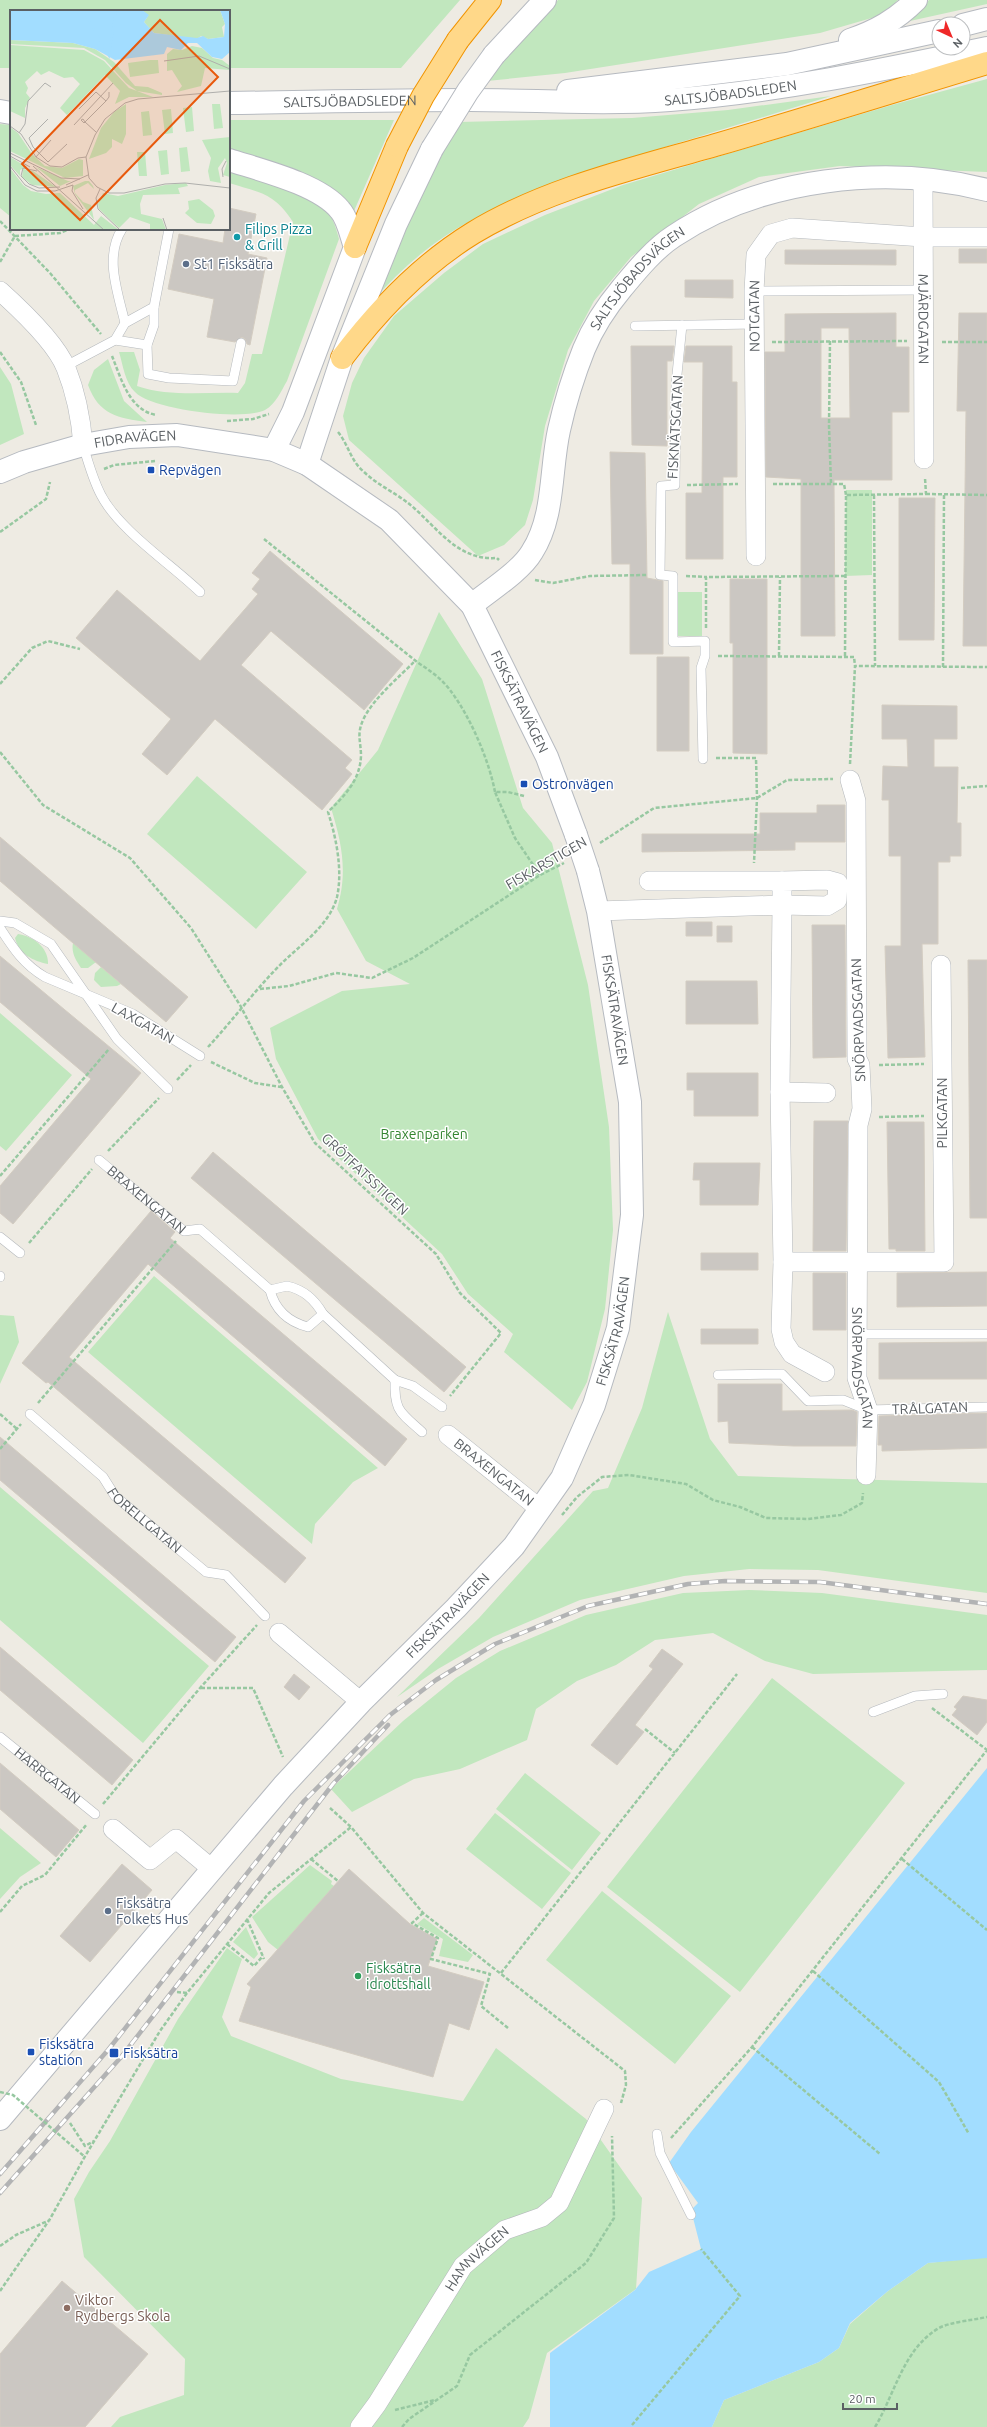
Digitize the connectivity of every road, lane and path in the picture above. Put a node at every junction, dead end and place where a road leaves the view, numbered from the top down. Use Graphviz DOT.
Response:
graph roads {
  1 [pos="490,0"];
  2 [pos="545,0"];
  3 [pos="916,0"];
  4 [pos="987,19"];
  5 [pos="971,23"];
  6 [pos="931,33"];
  7 [pos="987,48"];
  8 [pos="987,63"];
  9 [pos="787,64"];
  10 [pos="471,100"];
  11 [pos="230,103"];
  12 [pos="0,111"];
  13 [pos="10,113"];
  14 [pos="230,160"];
  15 [pos="923,179"];
  16 [pos="987,190"];
  17 [pos="0,221"];
  18 [pos="68,230"];
  19 [pos="121,230"];
  20 [pos="169,230"];
  21 [pos="15,236"];
  22 [pos="923,237"];
  23 [pos="987,237"];
  24 [pos="355,247"];
  25 [pos="0,262"];
  26 [pos="923,290"];
  27 [pos="754,291"];
  28 [pos="0,292"];
  29 [pos="154,306"];
  30 [pos="125,323"];
  31 [pos="682,325"];
  32 [pos="636,326"];
  33 [pos="754,333"];
  34 [pos="830,341"];
  35 [pos="924,341"];
  36 [pos="111,342"];
  37 [pos="987,342"];
  38 [pos="241,343"];
  39 [pos="147,345"];
  40 [pos="0,352"];
  41 [pos="342,358"];
  42 [pos="66,366"];
  43 [pos="293,412"];
  44 [pos="158,415"];
  45 [pos="221,421"];
  46 [pos="36,425"];
  47 [pos="321,425"];
  48 [pos="83,446"];
  49 [pos="274,450"];
  50 [pos="924,459"];
  51 [pos="155,461"];
  52 [pos="307,464"];
  53 [pos="0,472"];
  54 [pos="93,476"];
  55 [pos="50,482"];
  56 [pos="830,484"];
  57 [pos="926,494"];
  58 [pos="874,495"];
  59 [pos="944,495"];
  60 [pos="987,495"];
  61 [pos="0,532"];
  62 [pos="264,539"];
  63 [pos="756,556"];
  64 [pos="512,573"];
  65 [pos="660,575"];
  66 [pos="674,576"];
  67 [pos="844,576"];
  68 [pos="706,577"];
  69 [pos="780,577"];
  70 [pos="200,592"];
  71 [pos="472,605"];
  72 [pos="705,641"];
  73 [pos="80,649"];
  74 [pos="705,656"];
  75 [pos="778,656"];
  76 [pos="845,656"];
  77 [pos="415,661"];
  78 [pos="855,666"];
  79 [pos="875,666"];
  80 [pos="943,667"];
  81 [pos="987,667"];
  82 [pos="0,684"];
  83 [pos="0,752"];
  84 [pos="703,758"];
  85 [pos="850,780"];
  86 [pos="987,786"];
  87 [pos="962,788"];
  88 [pos="495,792"];
  89 [pos="524,796"];
  90 [pos="757,798"];
  91 [pos="597,845"];
  92 [pos="580,865"];
  93 [pos="540,875"];
  94 [pos="753,880"];
  95 [pos="649,881"];
  96 [pos="782,881"];
  97 [pos="782,905"];
  98 [pos="598,911"];
  99 [pos="0,921"];
  100 [pos="0,928"];
  101 [pos="941,965"];
  102 [pos="260,988"];
  103 [pos="84,994"];
  104 [pos="242,1009"];
  105 [pos="117,1040"];
  106 [pos="200,1056"];
  107 [pos="942,1064"];
  108 [pos="860,1065"];
  109 [pos="282,1087"];
  110 [pos="168,1089"];
  111 [pos="780,1092"];
  112 [pos="826,1093"];
  113 [pos="942,1116"];
  114 [pos="860,1118"];
  115 [pos="100,1160"];
  116 [pos="0,1176"];
  117 [pos="184,1231"];
  118 [pos="0,1237"];
  119 [pos="20,1253"];
  120 [pos="856,1260"];
  121 [pos="783,1262"];
  122 [pos="270,1290"];
  123 [pos="324,1314"];
  124 [pos="857,1334"];
  125 [pos="987,1334"];
  126 [pos="825,1372"];
  127 [pos="718,1375"];
  128 [pos="395,1380"];
  129 [pos="442,1407"];
  130 [pos="987,1407"];
  131 [pos="868,1410"];
  132 [pos="0,1414"];
  133 [pos="30,1414"];
  134 [pos="17,1429"];
  135 [pos="422,1432"];
  136 [pos="448,1435"];
  137 [pos="0,1449"];
  138 [pos="866,1475"];
  139 [pos="540,1509"];
  140 [pos="557,1521"];
  141 [pos="265,1616"];
  142 [pos="279,1633"];
  143 [pos="737,1674"];
  144 [pos="200,1688"];
  145 [pos="942,1694"];
  146 [pos="915,1696"];
  147 [pos="362,1702"];
  148 [pos="873,1712"];
  149 [pos="645,1729"];
  150 [pos="0,1737"];
  151 [pos="987,1750"];
  152 [pos="675,1753"];
  153 [pos="284,1760"];
  154 [pos="330,1808"];
  155 [pos="95,1814"];
  156 [pos="351,1827"];
  157 [pos="113,1828"];
  158 [pos="902,1858"];
  159 [pos="311,1859"];
  160 [pos="212,1869"];
  161 [pos="338,1881"];
  162 [pos="0,1912"];
  163 [pos="423,1913"];
  164 [pos="247,1919"];
  165 [pos="987,1930"];
  166 [pos="227,1944"];
  167 [pos="813,1971"];
  168 [pos="501,1973"];
  169 [pos="177,1992"];
  170 [pos="187,1993"];
  171 [pos="508,2028"];
  172 [pos="752,2047"];
  173 [pos="0,2092"];
  174 [pos="612,2107"];
  175 [pos="0,2119"];
  176 [pos="70,2123"];
  177 [pos="612,2131"];
  178 [pos="657,2134"];
  179 [pos="969,2134"];
  180 [pos="94,2141"];
  181 [pos="667,2143"];
  182 [pos="880,2154"];
  183 [pos="85,2157"];
  184 [pos="691,2215"];
  185 [pos="50,2219"];
  186 [pos="0,2246"];
  187 [pos="701,2249"];
  188 [pos="0,2291"];
  189 [pos="987,2317"];
  190 [pos="437,2400"];
  191 [pos="365,2420"];
  192 [pos="632,2425"];
  193 [pos="402,2427"];
  194 [pos="875,2427"];
  1 -- 24 [label="highway, bridge"];
  2 -- 41 [label="street, bridge"];
  3 -- 9 [label="street"];
  4 -- 5 [label="street"];
  6 -- 9 [label="street, SALTSJÖBADSLEDEN"];
  7 -- 10 [label="street, SALTSJÖBADSLEDEN"];
  8 -- 41 [label="highway"];
  9 -- 10 [label="street, SALTSJÖBADSLEDEN"];
  10 -- 11 [label="street, SALTSJÖBADSLEDEN"];
  12 -- 13 [label="street"];
  14 -- 24 [label="street"];
  15 -- 16 [label="street, SALTSJÖBADSVÄGEN"];
  15 -- 22 [label="street, MJÄRDGATAN"];
  15 -- 64 [label="street, SALTSJÖBADSVÄGEN"];
  17 -- 21 [label="path"];
  18 -- 21 [label="path"];
  19 -- 30 [label="lane"];
  20 -- 29 [label="lane"];
  21 -- 25 [label="path"];
  21 -- 36 [label="path"];
  22 -- 23 [label="street, NOTGATAN"];
  22 -- 26 [label="street, MJÄRDGATAN"];
  22 -- 27 [label="street, NOTGATAN"];
  24 -- 43 [label="street"];
  26 -- 27 [label="lane"];
  26 -- 35 [label="street, MJÄRDGATAN"];
  27 -- 33 [label="street, NOTGATAN"];
  28 -- 42 [label="street"];
  29 -- 30 [label="lane"];
  29 -- 39 [label="lane"];
  30 -- 36 [label="lane"];
  31 -- 32 [label="lane"];
  31 -- 33 [label="lane"];
  31 -- 65 [label="lane, FISKNÄTSGATAN"];
  33 -- 34 [label="path"];
  33 -- 63 [label="street, NOTGATAN"];
  34 -- 35 [label="path"];
  34 -- 56 [label="path"];
  35 -- 37 [label="path"];
  35 -- 50 [label="street, MJÄRDGATAN"];
  36 -- 39 [label="lane"];
  36 -- 42 [label="lane"];
  36 -- 44 [label="path"];
  38 -- 39 [label="lane"];
  40 -- 46 [label="path"];
  41 -- 47 [label="street"];
  42 -- 48 [label="street"];
  43 -- 45 [label="path"];
  43 -- 49 [label="street"];
  47 -- 52 [label="street"];
  47 -- 64 [label="path"];
  48 -- 49 [label="street, FIDRAVÄGEN"];
  48 -- 53 [label="street, FIDRAVÄGEN"];
  48 -- 54 [label="lane"];
  49 -- 52 [label="street, FISKSÄTRAVÄGEN"];
  50 -- 57 [label="path"];
  51 -- 54 [label="path"];
  52 -- 71 [label="street, FISKSÄTRAVÄGEN"];
  54 -- 70 [label="lane"];
  55 -- 61 [label="path"];
  57 -- 58 [label="path"];
  57 -- 59 [label="path"];
  58 -- 67 [label="path"];
  58 -- 79 [label="path"];
  59 -- 60 [label="path"];
  59 -- 80 [label="path"];
  62 -- 77 [label="path"];
  64 -- 65 [label="path"];
  64 -- 71 [label="street, SALTSJÖBADSVÄGEN"];
  65 -- 66 [label="lane"];
  66 -- 68 [label="path"];
  66 -- 72 [label="lane"];
  67 -- 69 [label="path"];
  67 -- 76 [label="path"];
  68 -- 69 [label="path"];
  68 -- 72 [label="path"];
  69 -- 75 [label="path"];
  71 -- 92 [label="street, FISKSÄTRAVÄGEN, bridge"];
  72 -- 74 [label="lane"];
  73 -- 82 [label="path"];
  74 -- 75 [label="path"];
  74 -- 84 [label="lane"];
  75 -- 76 [label="path"];
  76 -- 78 [label="path"];
  77 -- 88 [label="path"];
  77 -- 102 [label="path"];
  78 -- 79 [label="path"];
  78 -- 85 [label="path"];
  79 -- 80 [label="path"];
  80 -- 81 [label="path"];
  83 -- 104 [label="path, GRÖTFATSSTIGEN"];
  84 -- 90 [label="path"];
  85 -- 90 [label="path, FISKARSTIGEN"];
  85 -- 108 [label="street, SNÖRPVADSGATAN"];
  86 -- 87 [label="path"];
  88 -- 89 [label="path"];
  88 -- 93 [label="path"];
  90 -- 91 [label="path, FISKARSTIGEN"];
  90 -- 94 [label="path"];
  92 -- 93 [label="path, FISKARSTIGEN"];
  92 -- 98 [label="street, FISKSÄTRAVÄGEN"];
  93 -- 102 [label="path, FISKARSTIGEN"];
  94 -- 95 [label="street"];
  94 -- 96 [label="street"];
  96 -- 97 [label="street"];
  96 -- 97 [label="street"];
  97 -- 98 [label="street"];
  97 -- 111 [label="street"];
  98 -- 139 [label="street, FISKSÄTRAVÄGEN"];
  99 -- 103 [label="lane, LAXGATAN"];
  100 -- 103 [label="lane, LAXGATAN"];
  101 -- 107 [label="street, PILKGATAN"];
  102 -- 104 [label="path"];
  103 -- 105 [label="lane, LAXGATAN"];
  103 -- 106 [label="lane, LAXGATAN"];
  104 -- 106 [label="path"];
  104 -- 109 [label="path, GRÖTFATSSTIGEN"];
  105 -- 110 [label="lane, LAXGATAN"];
  105 -- 116 [label="path"];
  106 -- 109 [label="path"];
  107 -- 108 [label="path"];
  107 -- 113 [label="street, PILKGATAN"];
  108 -- 114 [label="street, SNÖRPVADSGATAN"];
  109 -- 129 [label="path, GRÖTFATSSTIGEN"];
  111 -- 112 [label="street"];
  111 -- 121 [label="street"];
  113 -- 114 [label="path"];
  113 -- 120 [label="street, PILKGATAN"];
  114 -- 120 [label="street, SNÖRPVADSGATAN"];
  115 -- 117 [label="lane, BRAXENGATAN"];
  117 -- 122 [label="lane, BRAXENGATAN"];
  117 -- 133 [label="path"];
  118 -- 119 [label="lane"];
  120 -- 121 [label="street"];
  120 -- 124 [label="street, SNÖRPVADSGATAN"];
  121 -- 126 [label="street"];
  122 -- 123 [label="lane"];
  122 -- 123 [label="lane, BRAXENGATAN"];
  123 -- 128 [label="lane"];
  124 -- 125 [label="lane"];
  124 -- 131 [label="street, SNÖRPVADSGATAN"];
  127 -- 131 [label="lane, TRÅLGATAN"];
  128 -- 129 [label="lane"];
  128 -- 135 [label="lane"];
  130 -- 131 [label="lane, TRÅLGATAN"];
  131 -- 138 [label="street, SNÖRPVADSGATAN"];
  132 -- 134 [label="path"];
  133 -- 134 [label="path"];
  133 -- 141 [label="lane, FORELLGATAN"];
  134 -- 137 [label="path"];
  136 -- 139 [label="street, BRAXENGATAN"];
  138 -- 140 [label="path"];
  139 -- 147 [label="street, FISKSÄTRAVÄGEN"];
  141 -- 144 [label="path"];
  142 -- 147 [label="street"];
  143 -- 152 [label="path"];
  144 -- 153 [label="path"];
  144 -- 155 [label="path"];
  145 -- 146 [label="lane"];
  146 -- 148 [label="lane"];
  146 -- 151 [label="path"];
  147 -- 160 [label="street, FISKSÄTRAVÄGEN"];
  149 -- 152 [label="path"];
  150 -- 155 [label="lane, HARRGATAN"];
  151 -- 158 [label="path"];
  152 -- 168 [label="path"];
  154 -- 156 [label="path"];
  155 -- 162 [label="path"];
  156 -- 159 [label="path"];
  156 -- 163 [label="path"];
  157 -- 160 [label="street"];
  158 -- 165 [label="path"];
  158 -- 167 [label="path"];
  159 -- 161 [label="path"];
  159 -- 164 [label="path"];
  160 -- 175 [label="street, FISKSÄTRAVÄGEN"];
  163 -- 168 [label="path"];
  163 -- 171 [label="path"];
  164 -- 166 [label="path"];
  164 -- 166 [label="path"];
  166 -- 170 [label="path"];
  167 -- 172 [label="path"];
  167 -- 179 [label="path"];
  168 -- 174 [label="path"];
  169 -- 170 [label="path"];
  170 -- 180 [label="path"];
  172 -- 181 [label="path"];
  172 -- 182 [label="path"];
  173 -- 183 [label="path, bridge"];
  174 -- 191 [label="street, HAMNVÄGEN"];
  176 -- 180 [label="path"];
  177 -- 190 [label="path"];
  178 -- 184 [label="lane"];
  180 -- 183 [label="path"];
  183 -- 185 [label="path"];
  185 -- 186 [label="path"];
  185 -- 188 [label="path"];
  187 -- 192 [label="path"];
  189 -- 194 [label="path"];
  190 -- 191 [label="path"];
  190 -- 193 [label="path"];
}
